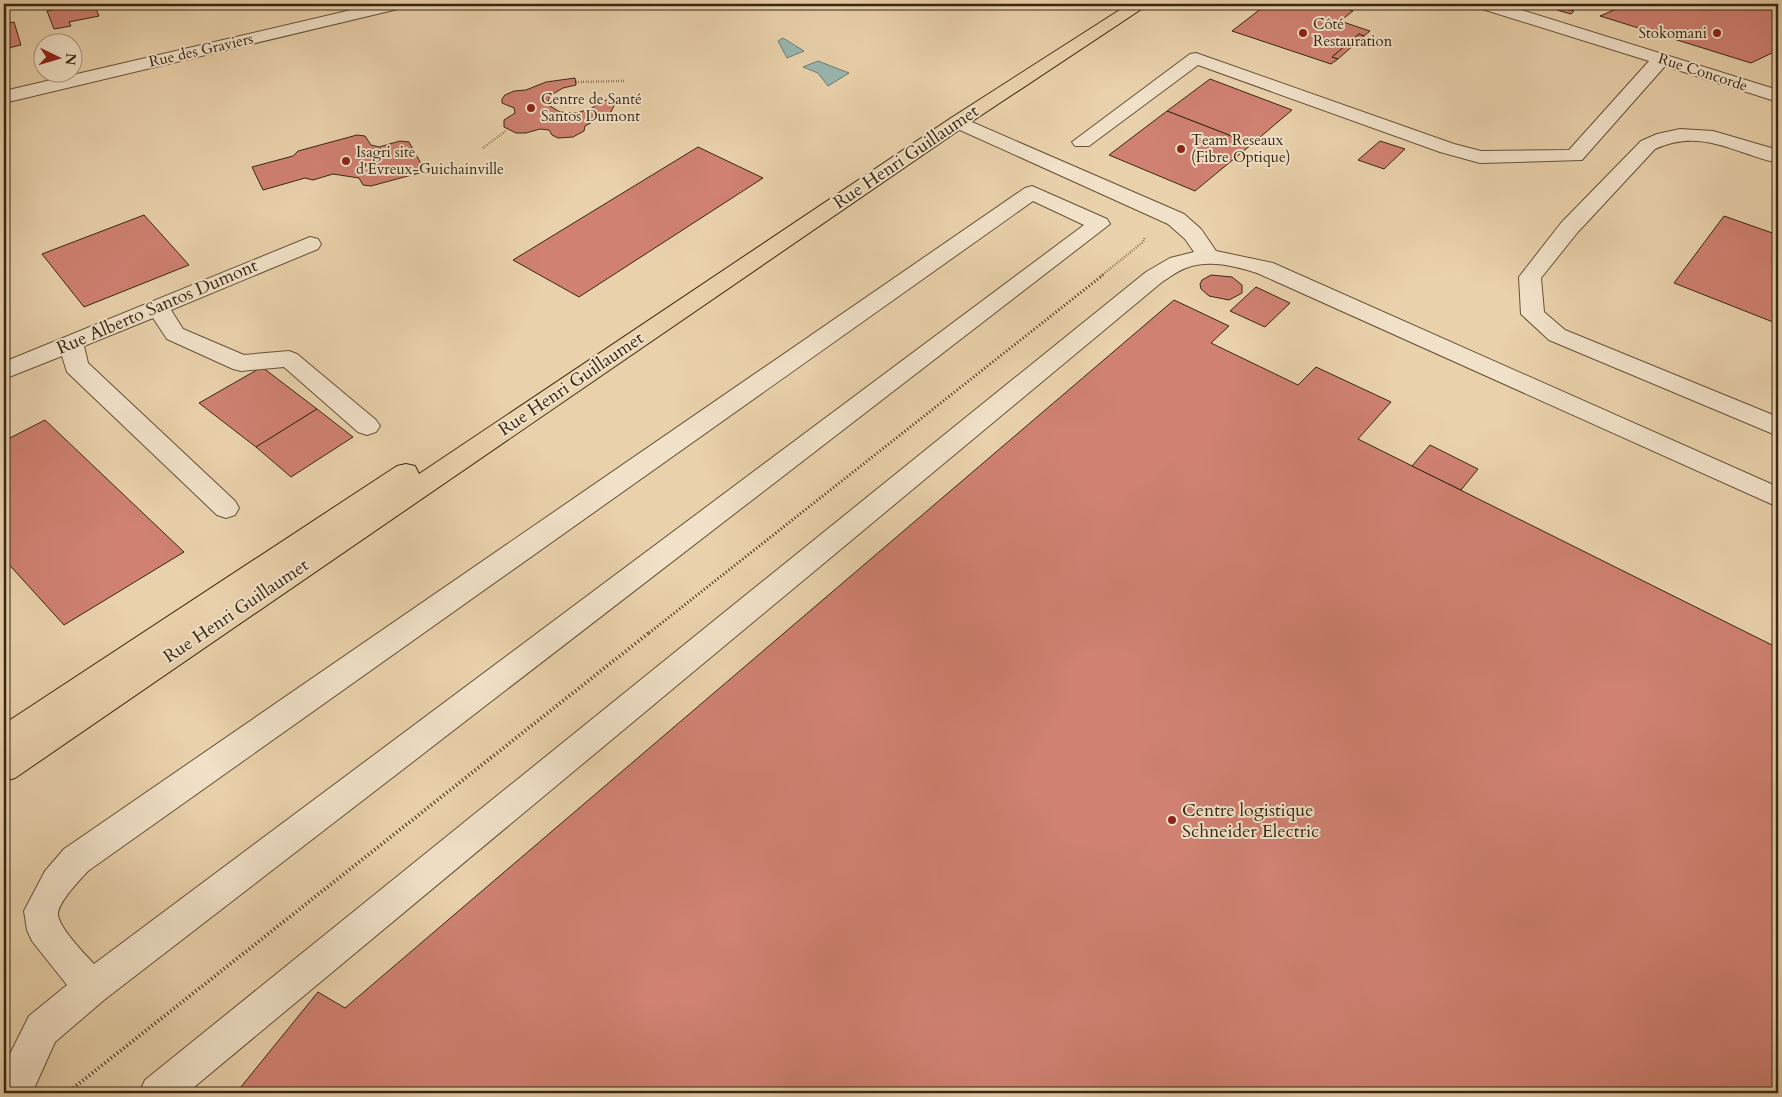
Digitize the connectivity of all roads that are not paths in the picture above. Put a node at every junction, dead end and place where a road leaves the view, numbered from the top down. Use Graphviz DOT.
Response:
graph roads {
  1 [pos="398,4"];
  2 [pos="1111,4"];
  3 [pos="1140,4"];
  4 [pos="1485,4"];
  5 [pos="1662,58"];
  6 [pos="1778,96"];
  7 [pos="4,97"];
  8 [pos="958,122"];
  9 [pos="1082,142"];
  10 [pos="1778,157"];
  11 [pos="310,244"];
  12 [pos="1209,257"];
  13 [pos="158,307"];
  14 [pos="72,343"];
  15 [pos="6,366"];
  16 [pos="367,426"];
  17 [pos="1778,427"];
  18 [pos="1778,498"];
  19 [pos="226,508"];
  20 [pos="4,740"];
  21 [pos="4,768"];
  22 [pos="92,988"];
  23 [pos="167,1090"];
  24 [pos="13,1093"];
  1 -- 7 [label="street, Rue des Graviers"];
  2 -- 20 [label="main road, Rue Henri Guillaumet"];
  3 -- 8 [label="main road, Rue Henri Guillaumet"];
  4 -- 5 [label="street, Rue Concorde"];
  5 -- 6 [label="street, Rue Concorde"];
  5 -- 9 [label="street"];
  8 -- 12 [label="street"];
  8 -- 21 [label="main road, Rue Henri Guillaumet"];
  10 -- 17 [label="street"];
  11 -- 13 [label="street, Rue Alberto Santos Dumont"];
  12 -- 18 [label="street"];
  12 -- 23 [label="street"];
  13 -- 14 [label="street, Rue Alberto Santos Dumont"];
  13 -- 16 [label="street"];
  14 -- 15 [label="street, Rue Alberto Santos Dumont"];
  14 -- 19 [label="street"];
  22 -- 22 [label="street"];
  22 -- 24 [label="street"];
}
